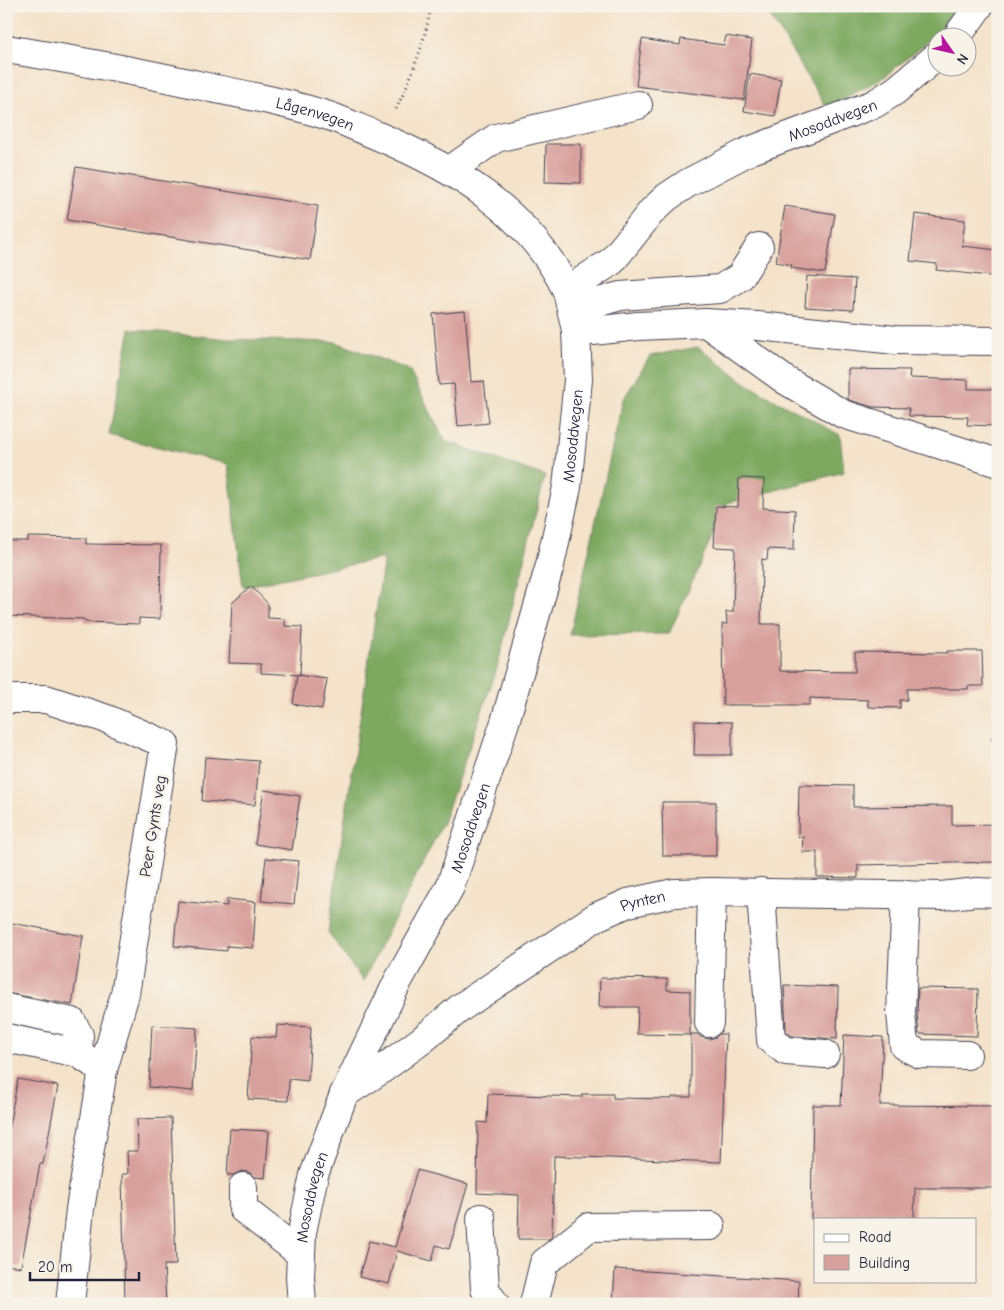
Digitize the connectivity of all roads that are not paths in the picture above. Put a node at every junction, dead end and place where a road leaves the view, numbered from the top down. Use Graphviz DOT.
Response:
graph roads {
  1 [pos="979,6"];
  2 [pos="963,28"];
  3 [pos="6,49"];
  4 [pos="926,65"];
  5 [pos="638,105"];
  6 [pos="450,170"];
  7 [pos="759,247"];
  8 [pos="572,310"];
  9 [pos="706,323"];
  10 [pos="998,341"];
  11 [pos="998,463"];
  12 [pos="6,699"];
  13 [pos="712,892"];
  14 [pos="761,892"];
  15 [pos="998,893"];
  16 [pos="906,895"];
  17 [pos="6,1008"];
  18 [pos="709,1023"];
  19 [pos="6,1038"];
  20 [pos="78,1053"];
  21 [pos="825,1054"];
  22 [pos="967,1055"];
  23 [pos="103,1070"];
  24 [pos="344,1094"];
  25 [pos="243,1187"];
  26 [pos="481,1218"];
  27 [pos="711,1226"];
  28 [pos="301,1254"];
  29 [pos="70,1304"];
  30 [pos="302,1304"];
  31 [pos="495,1304"];
  32 [pos="534,1304"];
  1 -- 2 [label="street"];
  3 -- 6 [label="street, Lågenvegen"];
  4 -- 8 [label="street, Mosoddvegen"];
  5 -- 6 [label="street"];
  6 -- 8 [label="street, Lågenvegen"];
  7 -- 8 [label="street"];
  8 -- 9 [label="street"];
  8 -- 24 [label="street, Mosoddvegen"];
  9 -- 10 [label="street"];
  9 -- 11 [label="street"];
  12 -- 23 [label="street, Peer Gynts veg"];
  13 -- 14 [label="street, Pynten"];
  13 -- 18 [label="street"];
  13 -- 24 [label="street, Pynten"];
  14 -- 16 [label="street, Pynten"];
  14 -- 21 [label="street"];
  15 -- 16 [label="street, Pynten"];
  16 -- 22 [label="street"];
  17 -- 20 [label="street"];
  19 -- 20 [label="street"];
  20 -- 23 [label="street"];
  23 -- 29 [label="street, Peer Gynts veg"];
  24 -- 28 [label="street, Mosoddvegen"];
  25 -- 28 [label="street"];
  26 -- 31 [label="street"];
  27 -- 32 [label="street"];
  28 -- 30 [label="street, Mosoddvegen"];
}
